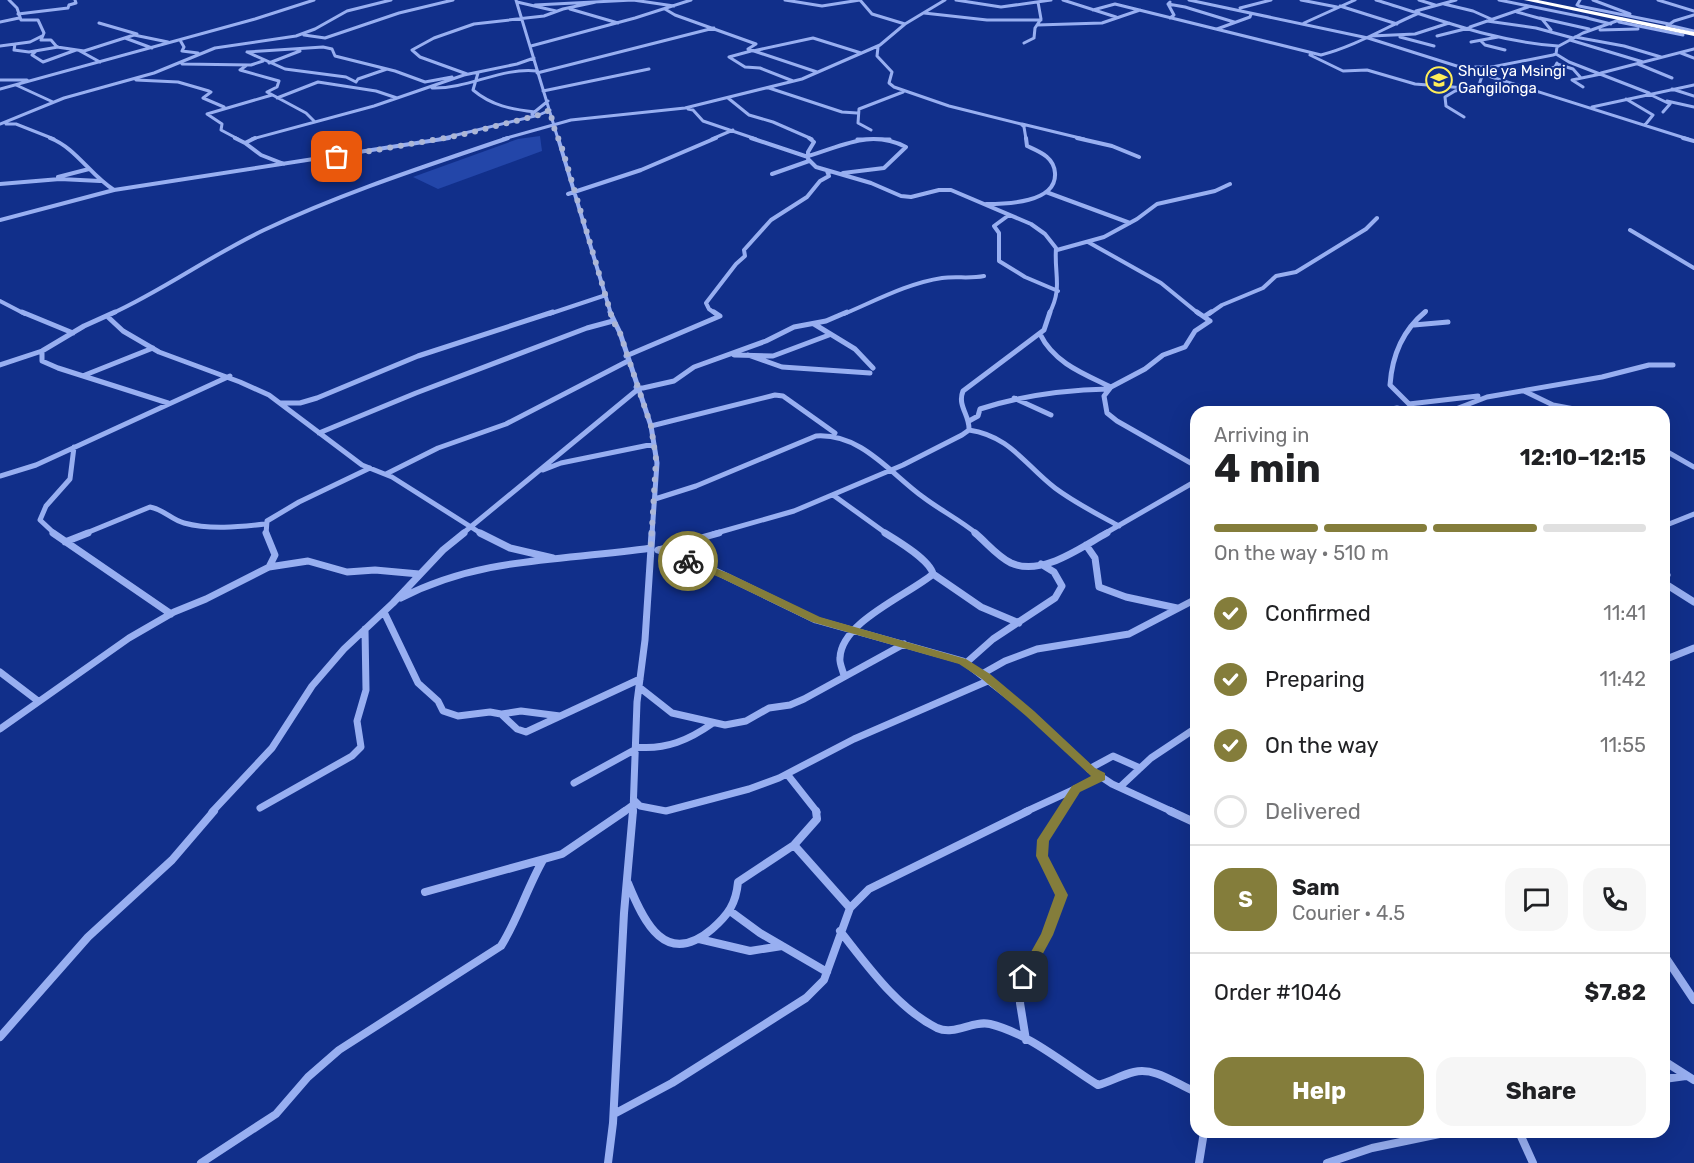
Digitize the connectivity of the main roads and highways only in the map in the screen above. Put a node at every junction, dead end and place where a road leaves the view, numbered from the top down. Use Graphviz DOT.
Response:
graph roads {
  1 [pos="1529,4"];
  2 [pos="1576,7"];
  3 [pos="1694,32"];
  1 -- 2 [label="highway"];
  2 -- 3 [label="highway"];
}
